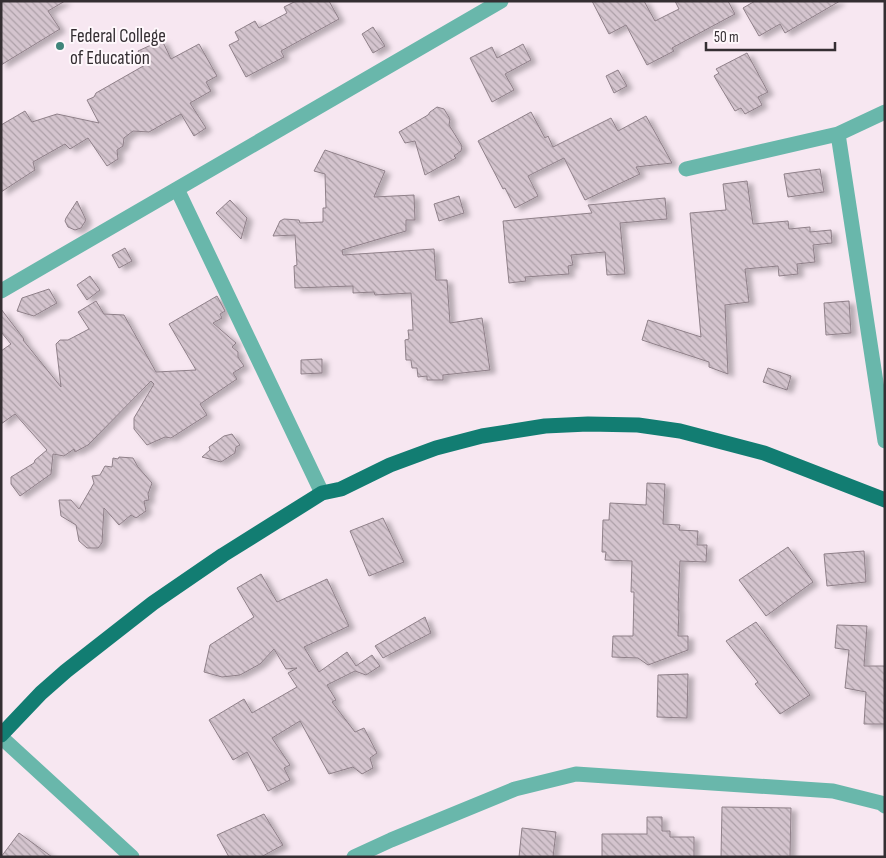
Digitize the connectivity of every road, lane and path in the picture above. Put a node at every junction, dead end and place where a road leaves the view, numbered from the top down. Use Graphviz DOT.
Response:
graph roads {
  1 [pos="501,1"];
  2 [pos="885,112"];
  3 [pos="838,134"];
  4 [pos="686,169"];
  5 [pos="177,189"];
  6 [pos="1,291"];
  7 [pos="885,441"];
  8 [pos="322,493"];
  9 [pos="885,500"];
  10 [pos="1,736"];
  11 [pos="885,806"];
  12 [pos="132,857"];
  13 [pos="354,857"];
  1 -- 5 [label="street"];
  2 -- 3 [label="street"];
  3 -- 4 [label="street"];
  3 -- 7 [label="street"];
  5 -- 6 [label="street"];
  5 -- 8 [label="street"];
  8 -- 9 [label="main road"];
  8 -- 10 [label="main road"];
  10 -- 12 [label="street"];
  11 -- 13 [label="street"];
}
